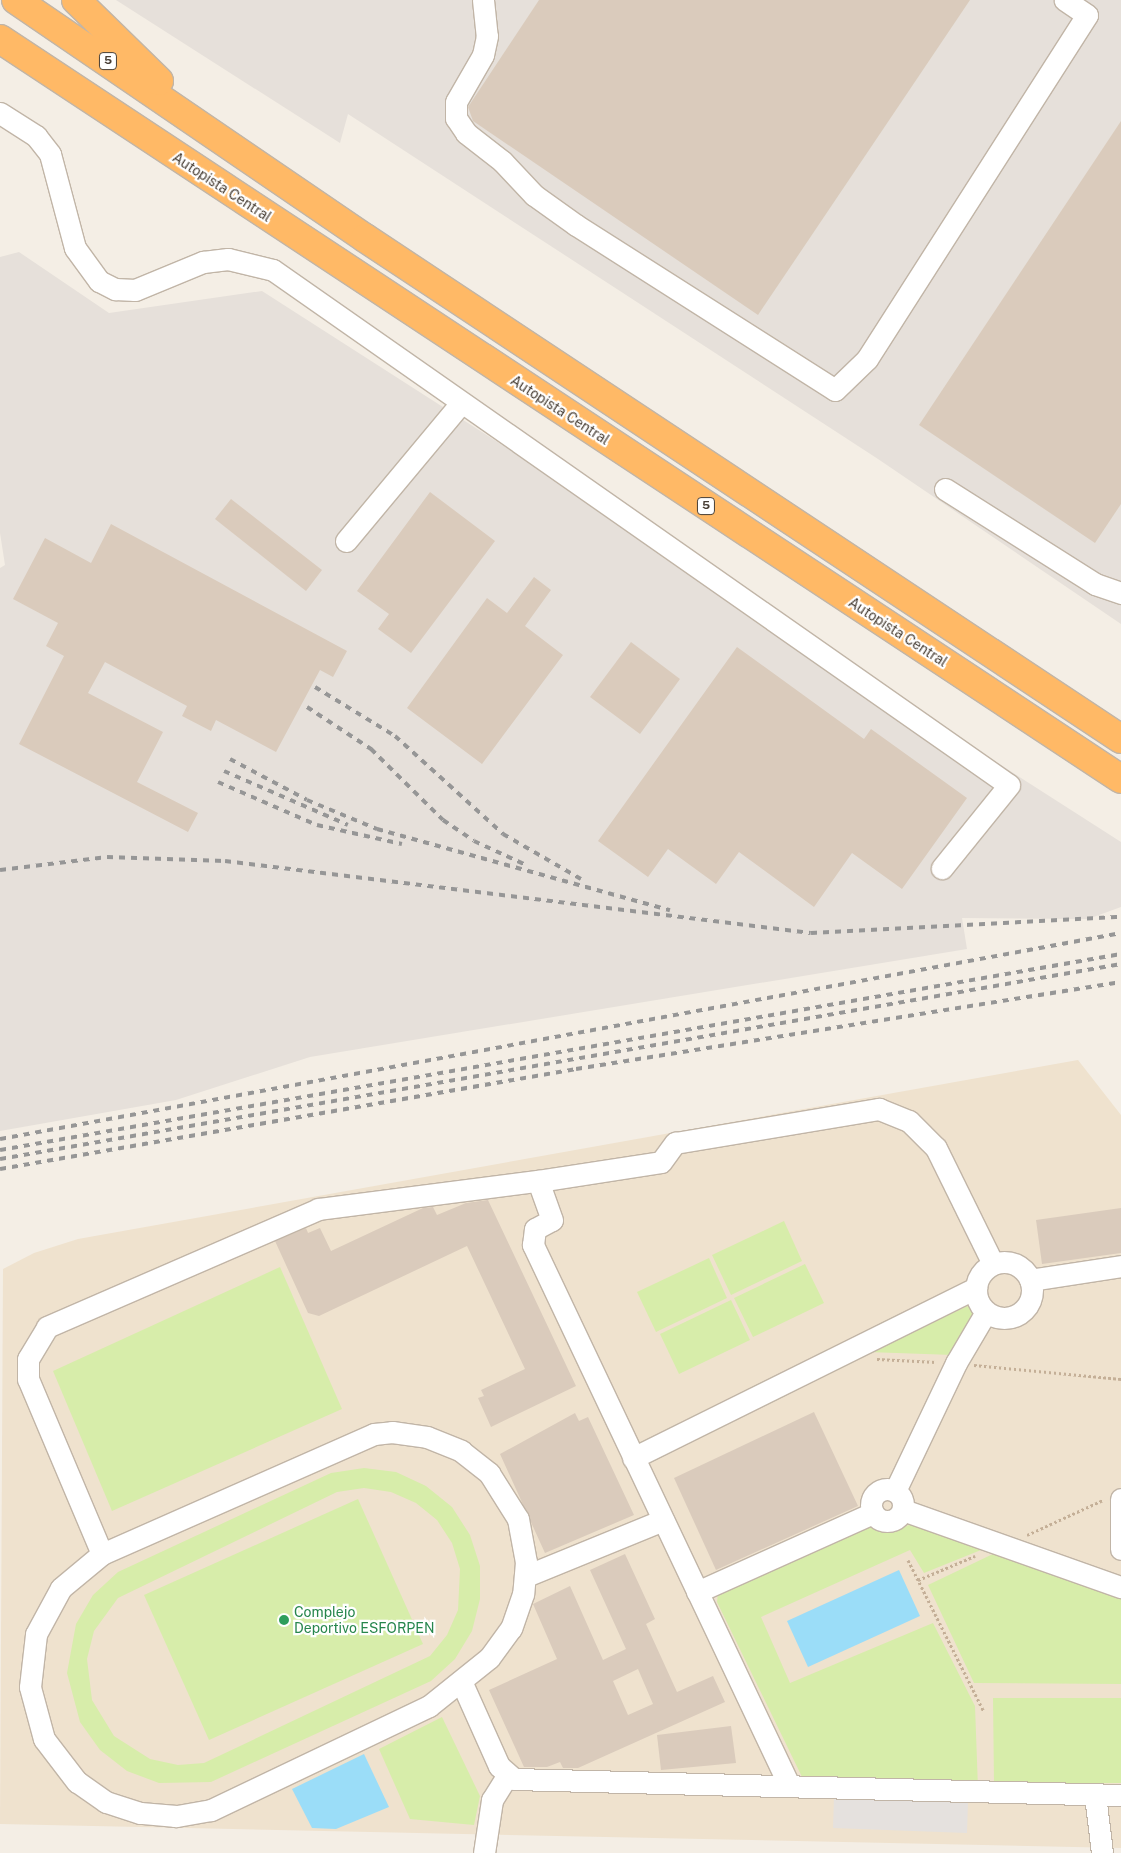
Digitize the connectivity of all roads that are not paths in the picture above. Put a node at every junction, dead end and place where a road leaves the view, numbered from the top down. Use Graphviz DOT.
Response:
graph roads {
  1 [pos="16,0"];
  2 [pos="76,0"];
  3 [pos="483,0"];
  4 [pos="1065,0"];
  5 [pos="0,39"];
  6 [pos="0,112"];
  7 [pos="200,123"];
  8 [pos="461,403"];
  9 [pos="945,489"];
  10 [pos="346,541"];
  11 [pos="1121,593"];
  12 [pos="1121,738"];
  13 [pos="1121,779"];
  14 [pos="942,868"];
  15 [pos="538,1181"];
  16 [pos="993,1264"];
  17 [pos="1121,1266"];
  18 [pos="1030,1280"];
  19 [pos="976,1288"];
  20 [pos="986,1312"];
  21 [pos="633,1458"];
  22 [pos="1121,1499"];
  23 [pos="899,1500"];
  24 [pos="663,1520"];
  25 [pos="1121,1549"];
  26 [pos="102,1554"];
  27 [pos="526,1576"];
  28 [pos="1121,1587"];
  29 [pos="697,1592"];
  30 [pos="461,1680"];
  31 [pos="507,1776"];
  32 [pos="789,1785"];
  33 [pos="1095,1795"];
  34 [pos="1121,1795"];
  35 [pos="484,1853"];
  36 [pos="1102,1853"];
  1 -- 7 [label="highway, 5"];
  2 -- 7 [label="highway"];
  3 -- 4 [label="street"];
  5 -- 13 [label="highway, Autopista Central / 5"];
  6 -- 8 [label="street"];
  7 -- 12 [label="highway, 5"];
  8 -- 10 [label="street"];
  8 -- 14 [label="street"];
  9 -- 11 [label="street"];
  15 -- 16 [label="street"];
  15 -- 21 [label="street"];
  15 -- 26 [label="street"];
  16 -- 18 [label="street"];
  16 -- 19 [label="street"];
  17 -- 18 [label="street"];
  18 -- 20 [label="street"];
  19 -- 20 [label="street"];
  19 -- 21 [label="street"];
  20 -- 23 [label="street"];
  21 -- 24 [label="street"];
  22 -- 25 [label="street"];
  23 -- 28 [label="street"];
  23 -- 29 [label="street"];
  24 -- 27 [label="street"];
  24 -- 29 [label="street"];
  26 -- 27 [label="street"];
  26 -- 30 [label="street"];
  27 -- 30 [label="street"];
  29 -- 32 [label="street"];
  30 -- 31 [label="street"];
  31 -- 32 [label="street"];
  31 -- 35 [label="street"];
  32 -- 33 [label="street"];
  33 -- 34 [label="street"];
  33 -- 36 [label="street"];
}
